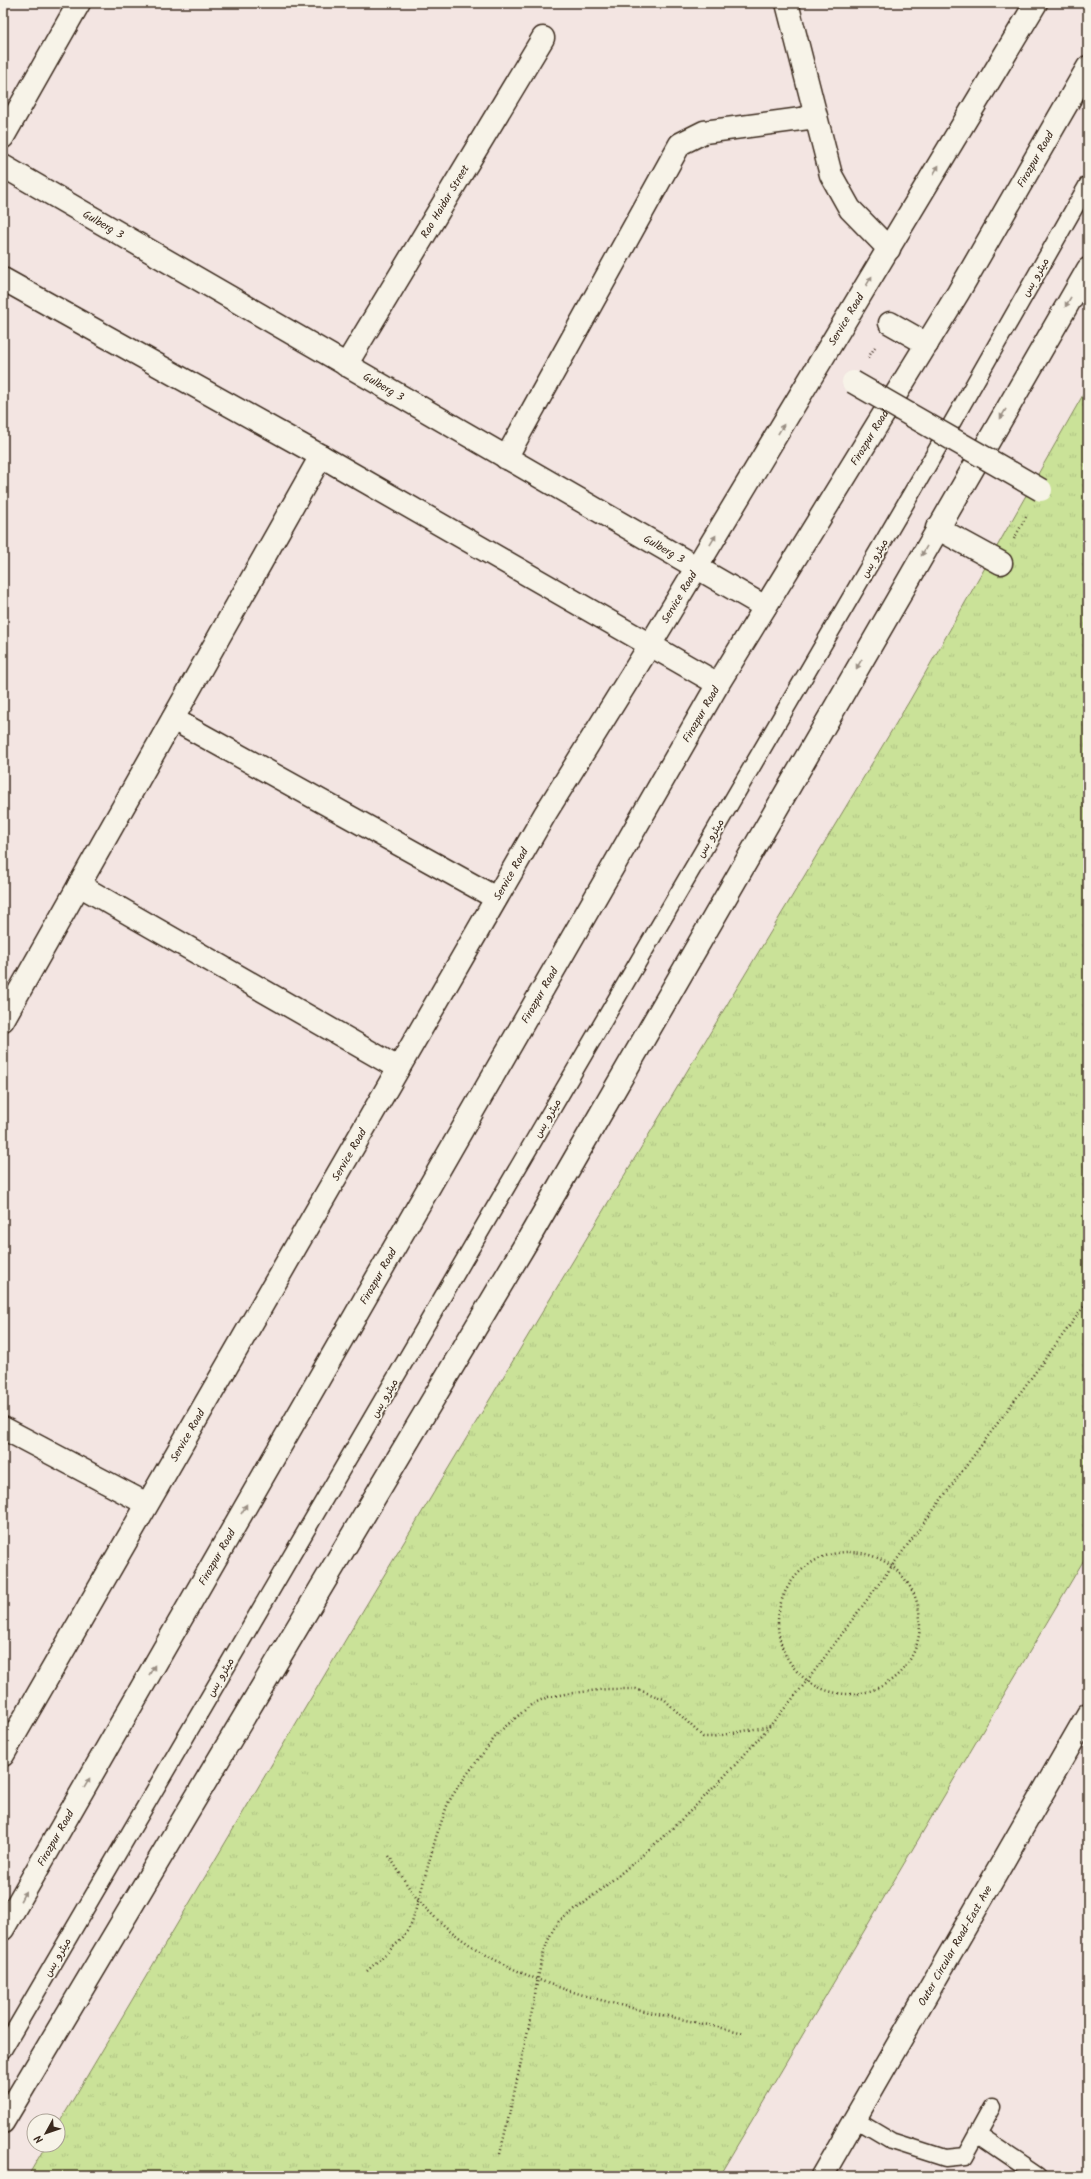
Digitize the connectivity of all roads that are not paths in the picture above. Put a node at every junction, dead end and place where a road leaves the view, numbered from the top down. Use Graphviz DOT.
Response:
graph roads {
  1 [pos="79,3"];
  2 [pos="787,3"];
  3 [pos="1036,3"];
  4 [pos="543,38"];
  5 [pos="1088,68"];
  6 [pos="816,117"];
  7 [pos="3,138"];
  8 [pos="3,166"];
  9 [pos="1088,184"];
  10 [pos="889,249"];
  11 [pos="1088,268"];
  12 [pos="3,279"];
  13 [pos="890,323"];
  14 [pos="927,344"];
  15 [pos="346,365"];
  16 [pos="853,382"];
  17 [pos="321,456"];
  18 [pos="506,458"];
  19 [pos="1041,490"];
  20 [pos="937,528"];
  21 [pos="1001,563"];
  22 [pos="697,568"];
  23 [pos="765,607"];
  24 [pos="650,645"];
  25 [pos="718,684"];
  26 [pos="173,719"];
  27 [pos="79,885"];
  28 [pos="496,898"];
  29 [pos="3,1020"];
  30 [pos="398,1068"];
  31 [pos="3,1428"];
  32 [pos="147,1504"];
  33 [pos="1088,1714"];
  34 [pos="3,1755"];
  35 [pos="3,1929"];
  36 [pos="3,2050"];
  37 [pos="992,2107"];
  38 [pos="855,2119"];
  39 [pos="3,2122"];
  40 [pos="977,2134"];
  41 [pos="822,2176"];
  42 [pos="1039,2176"];
  1 -- 7 [label="street"];
  2 -- 6 [label="street"];
  10 -- 3 [label="street, Service Road, one-way"];
  4 -- 15 [label="street, Rao Haidar Street"];
  5 -- 14 [label="street, Firozpur Road"];
  6 -- 10 [label="street"];
  6 -- 18 [label="street"];
  8 -- 15 [label="street, Gulberg 3"];
  9 -- 36 [label="lane, میٹرو بس"];
  22 -- 10 [label="street, Service Road, one-way"];
  11 -- 20 [label="street, one-way"];
  12 -- 17 [label="street"];
  13 -- 14 [label="street"];
  14 -- 23 [label="street, Firozpur Road"];
  15 -- 18 [label="street, Gulberg 3"];
  16 -- 19 [label="street, bridge"];
  17 -- 24 [label="street"];
  17 -- 26 [label="street"];
  18 -- 22 [label="street, Gulberg 3"];
  20 -- 21 [label="street"];
  20 -- 39 [label="street, one-way"];
  22 -- 23 [label="street, Gulberg 3"];
  22 -- 24 [label="street, Service Road"];
  23 -- 25 [label="street, Firozpur Road"];
  24 -- 25 [label="street"];
  24 -- 28 [label="street, Service Road"];
  35 -- 25 [label="street, Firozpur Road, one-way"];
  26 -- 27 [label="street"];
  26 -- 28 [label="street"];
  27 -- 29 [label="street"];
  27 -- 30 [label="street"];
  28 -- 30 [label="street, Service Road"];
  30 -- 32 [label="street, Service Road"];
  31 -- 32 [label="street"];
  32 -- 34 [label="street, Service Road"];
  33 -- 38 [label="street, Outer Circular Road-East Ave"];
  37 -- 40 [label="lane"];
  38 -- 40 [label="lane"];
  38 -- 41 [label="street, Outer Circular Road-East Ave"];
  40 -- 42 [label="lane"];
}
